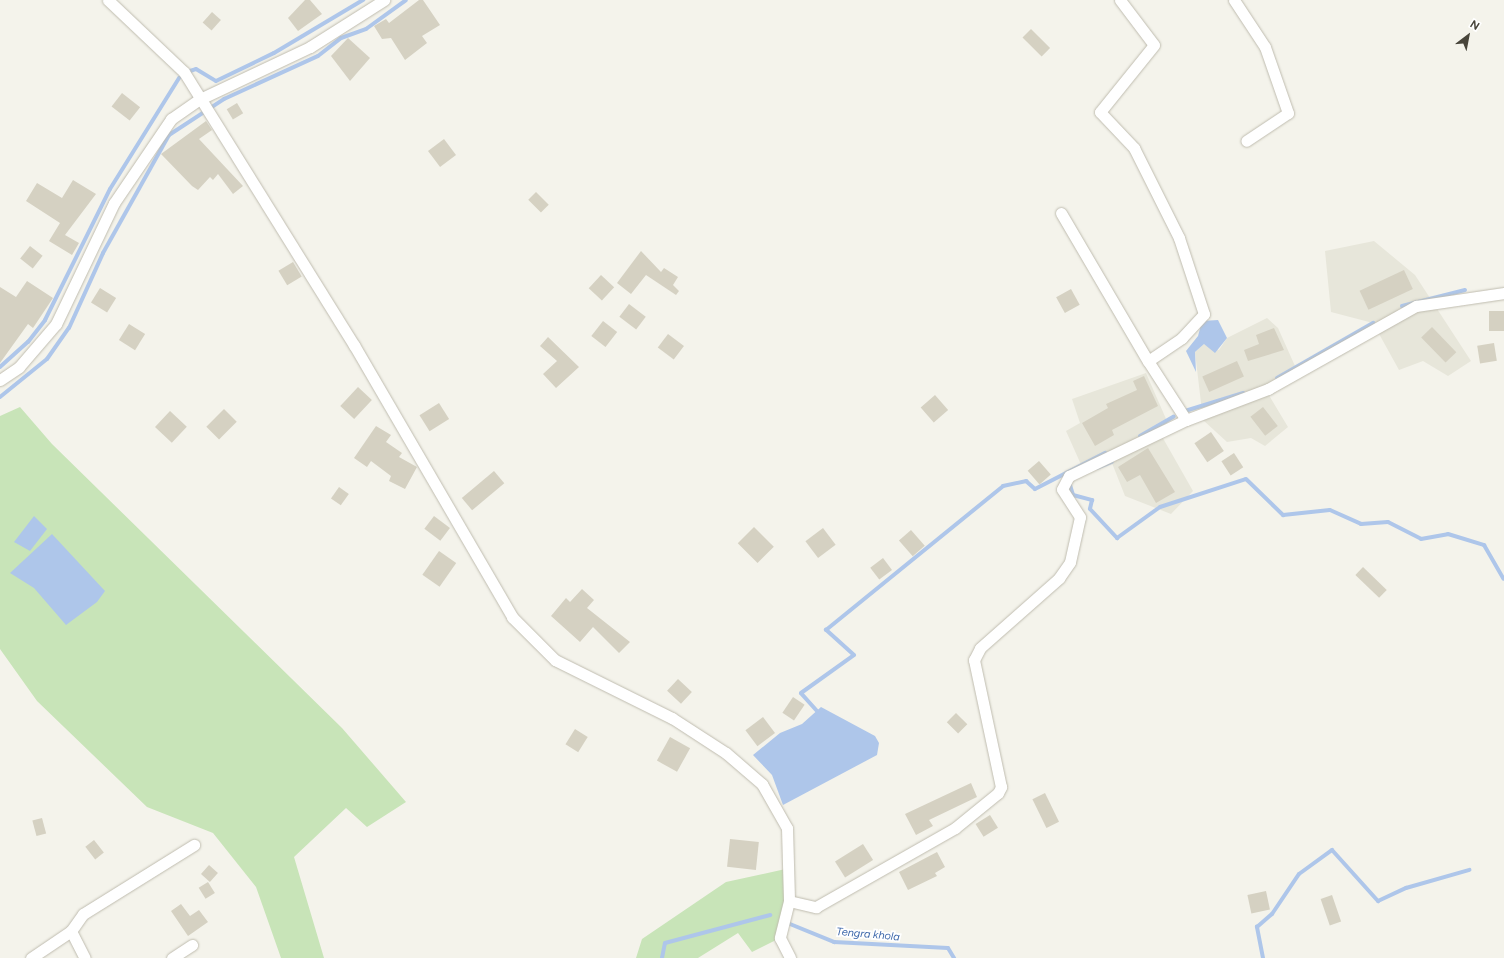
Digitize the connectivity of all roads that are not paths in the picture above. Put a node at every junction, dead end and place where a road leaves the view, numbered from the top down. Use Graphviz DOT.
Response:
graph roads {
  1 [pos="108,0"];
  2 [pos="384,0"];
  3 [pos="1120,0"];
  4 [pos="1234,0"];
  5 [pos="200,99"];
  6 [pos="1246,141"];
  7 [pos="1061,213"];
  8 [pos="1504,293"];
  9 [pos="1148,360"];
  10 [pos="0,380"];
  11 [pos="1186,420"];
  12 [pos="194,845"];
  13 [pos="789,901"];
  14 [pos="71,930"];
  15 [pos="192,945"];
  16 [pos="31,958"];
  17 [pos="85,958"];
  18 [pos="172,958"];
  19 [pos="790,958"];
  1 -- 5 [label="street"];
  2 -- 5 [label="street"];
  3 -- 9 [label="street"];
  4 -- 6 [label="street"];
  5 -- 10 [label="street"];
  5 -- 13 [label="street"];
  7 -- 9 [label="street"];
  8 -- 11 [label="street"];
  9 -- 11 [label="street"];
  11 -- 13 [label="street"];
  12 -- 14 [label="street"];
  13 -- 19 [label="street"];
  14 -- 16 [label="street"];
  14 -- 17 [label="street"];
  15 -- 18 [label="street"];
}
